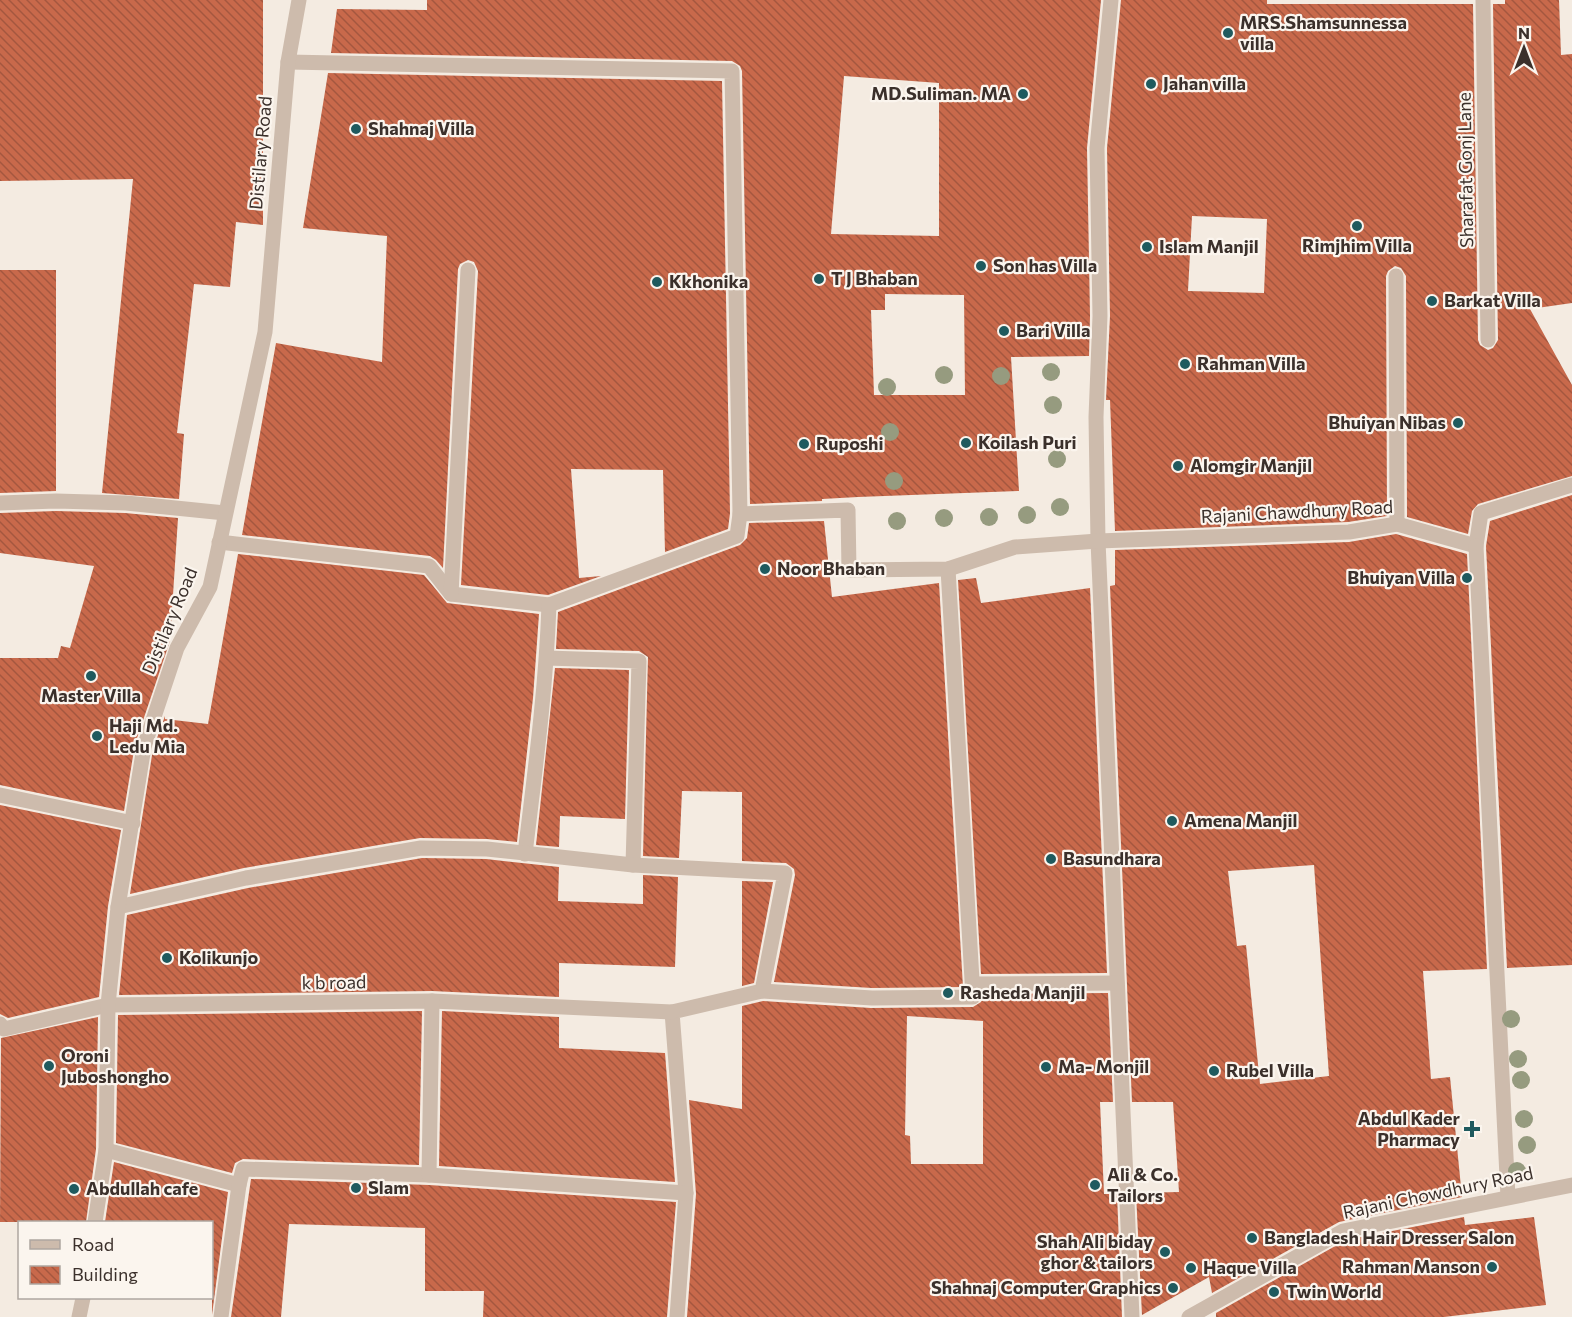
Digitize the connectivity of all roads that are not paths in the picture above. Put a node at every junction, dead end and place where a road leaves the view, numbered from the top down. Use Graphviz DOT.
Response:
graph roads {
  1 [pos="299,0"];
  2 [pos="1111,0"];
  3 [pos="1483,0"];
  4 [pos="288,62"];
  5 [pos="468,270"];
  6 [pos="1396,276"];
  7 [pos="1488,340"];
  8 [pos="1572,485"];
  9 [pos="0,503"];
  10 [pos="225,513"];
  11 [pos="740,514"];
  12 [pos="1397,524"];
  13 [pos="1098,541"];
  14 [pos="219,542"];
  15 [pos="1476,546"];
  16 [pos="948,569"];
  17 [pos="451,594"];
  18 [pos="549,605"];
  19 [pos="547,658"];
  20 [pos="0,795"];
  21 [pos="133,823"];
  22 [pos="525,854"];
  23 [pos="633,865"];
  24 [pos="118,907"];
  25 [pos="1117,983"];
  26 [pos="974,984"];
  27 [pos="762,991"];
  28 [pos="432,1001"];
  29 [pos="108,1005"];
  30 [pos="672,1012"];
  31 [pos="0,1024"];
  32 [pos="106,1150"];
  33 [pos="429,1175"];
  34 [pos="239,1185"];
  35 [pos="1572,1185"];
  36 [pos="686,1193"];
  37 [pos="1508,1197"];
  38 [pos="95,1221"];
  39 [pos="83,1299"];
  40 [pos="1196,1315"];
  41 [pos="79,1317"];
  42 [pos="221,1317"];
  43 [pos="677,1317"];
  44 [pos="1132,1317"];
  1 -- 4 [label="street, Distilary Road"];
  2 -- 13 [label="street"];
  3 -- 7 [label="street, Sharafat Gonj Lane"];
  4 -- 10 [label="street, Distilary Road"];
  4 -- 11 [label="street"];
  5 -- 17 [label="street"];
  6 -- 12 [label="street"];
  8 -- 15 [label="street"];
  9 -- 10 [label="street"];
  10 -- 14 [label="street, Distilary Road"];
  11 -- 16 [label="street, Rajani Chawdhury Road"];
  11 -- 18 [label="street"];
  12 -- 13 [label="street, Rajani Chawdhury Road"];
  12 -- 15 [label="street, Rajani Chawdhury Road"];
  13 -- 16 [label="street, Rajani Chawdhury Road"];
  13 -- 25 [label="street"];
  14 -- 17 [label="street"];
  14 -- 21 [label="street, Distilary Road"];
  15 -- 37 [label="street"];
  16 -- 26 [label="street"];
  17 -- 18 [label="street"];
  18 -- 19 [label="street"];
  19 -- 22 [label="street"];
  19 -- 23 [label="street"];
  20 -- 21 [label="street"];
  21 -- 24 [label="street, Distilary Road"];
  22 -- 23 [label="street"];
  22 -- 24 [label="street"];
  23 -- 27 [label="street"];
  24 -- 29 [label="street, Distilary Road"];
  25 -- 26 [label="street"];
  25 -- 44 [label="street"];
  26 -- 27 [label="street, k b road"];
  27 -- 30 [label="street, k b road"];
  28 -- 29 [label="street, k b road"];
  28 -- 30 [label="street, k b road"];
  28 -- 33 [label="street"];
  29 -- 31 [label="street, k b road"];
  29 -- 32 [label="street, Distilary Road"];
  30 -- 36 [label="street"];
  32 -- 34 [label="street"];
  32 -- 38 [label="street, Distilary Road"];
  33 -- 34 [label="street"];
  33 -- 36 [label="street"];
  34 -- 42 [label="street"];
  35 -- 37 [label="street, Rajani Chowdhury Road"];
  36 -- 43 [label="street"];
  37 -- 40 [label="street, Rajani Chowdhury Road"];
  39 -- 41 [label="street"];
}
